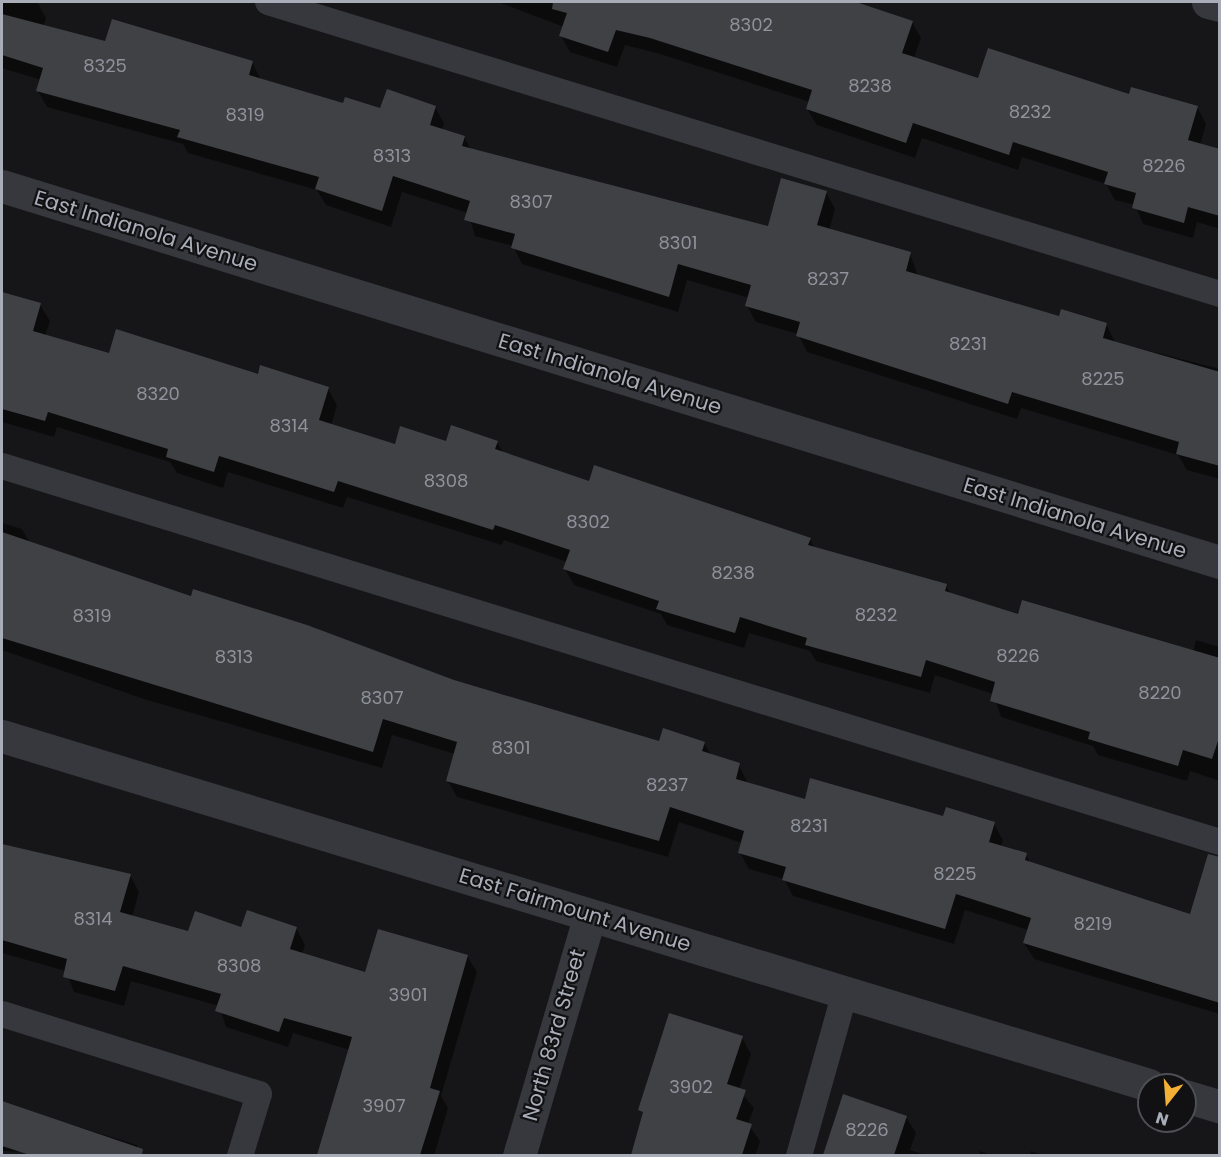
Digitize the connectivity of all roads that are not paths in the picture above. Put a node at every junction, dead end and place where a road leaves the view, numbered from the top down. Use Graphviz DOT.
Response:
graph roads {
  1 [pos="268,2"];
  2 [pos="1208,2"];
  3 [pos="1220,5"];
  4 [pos="2,186"];
  5 [pos="1220,294"];
  6 [pos="2,466"];
  7 [pos="1220,562"];
  8 [pos="2,736"];
  9 [pos="1220,842"];
  10 [pos="590,915"];
  11 [pos="845,992"];
  12 [pos="2,1014"];
  13 [pos="1137,1081"];
  14 [pos="1197,1100"];
  15 [pos="1220,1107"];
  16 [pos="240,1155"];
  17 [pos="519,1155"];
  18 [pos="799,1155"];
  1 -- 5 [label="lane"];
  2 -- 3 [label="street"];
  4 -- 7 [label="street, East Indianola Avenue"];
  6 -- 9 [label="lane"];
  8 -- 10 [label="street, East Fairmount Avenue"];
  10 -- 11 [label="street, East Fairmount Avenue"];
  10 -- 17 [label="street, North 83rd Street"];
  11 -- 13 [label="street, East Fairmount Avenue"];
  11 -- 18 [label="lane"];
  12 -- 16 [label="lane"];
  14 -- 15 [label="street"];
}
